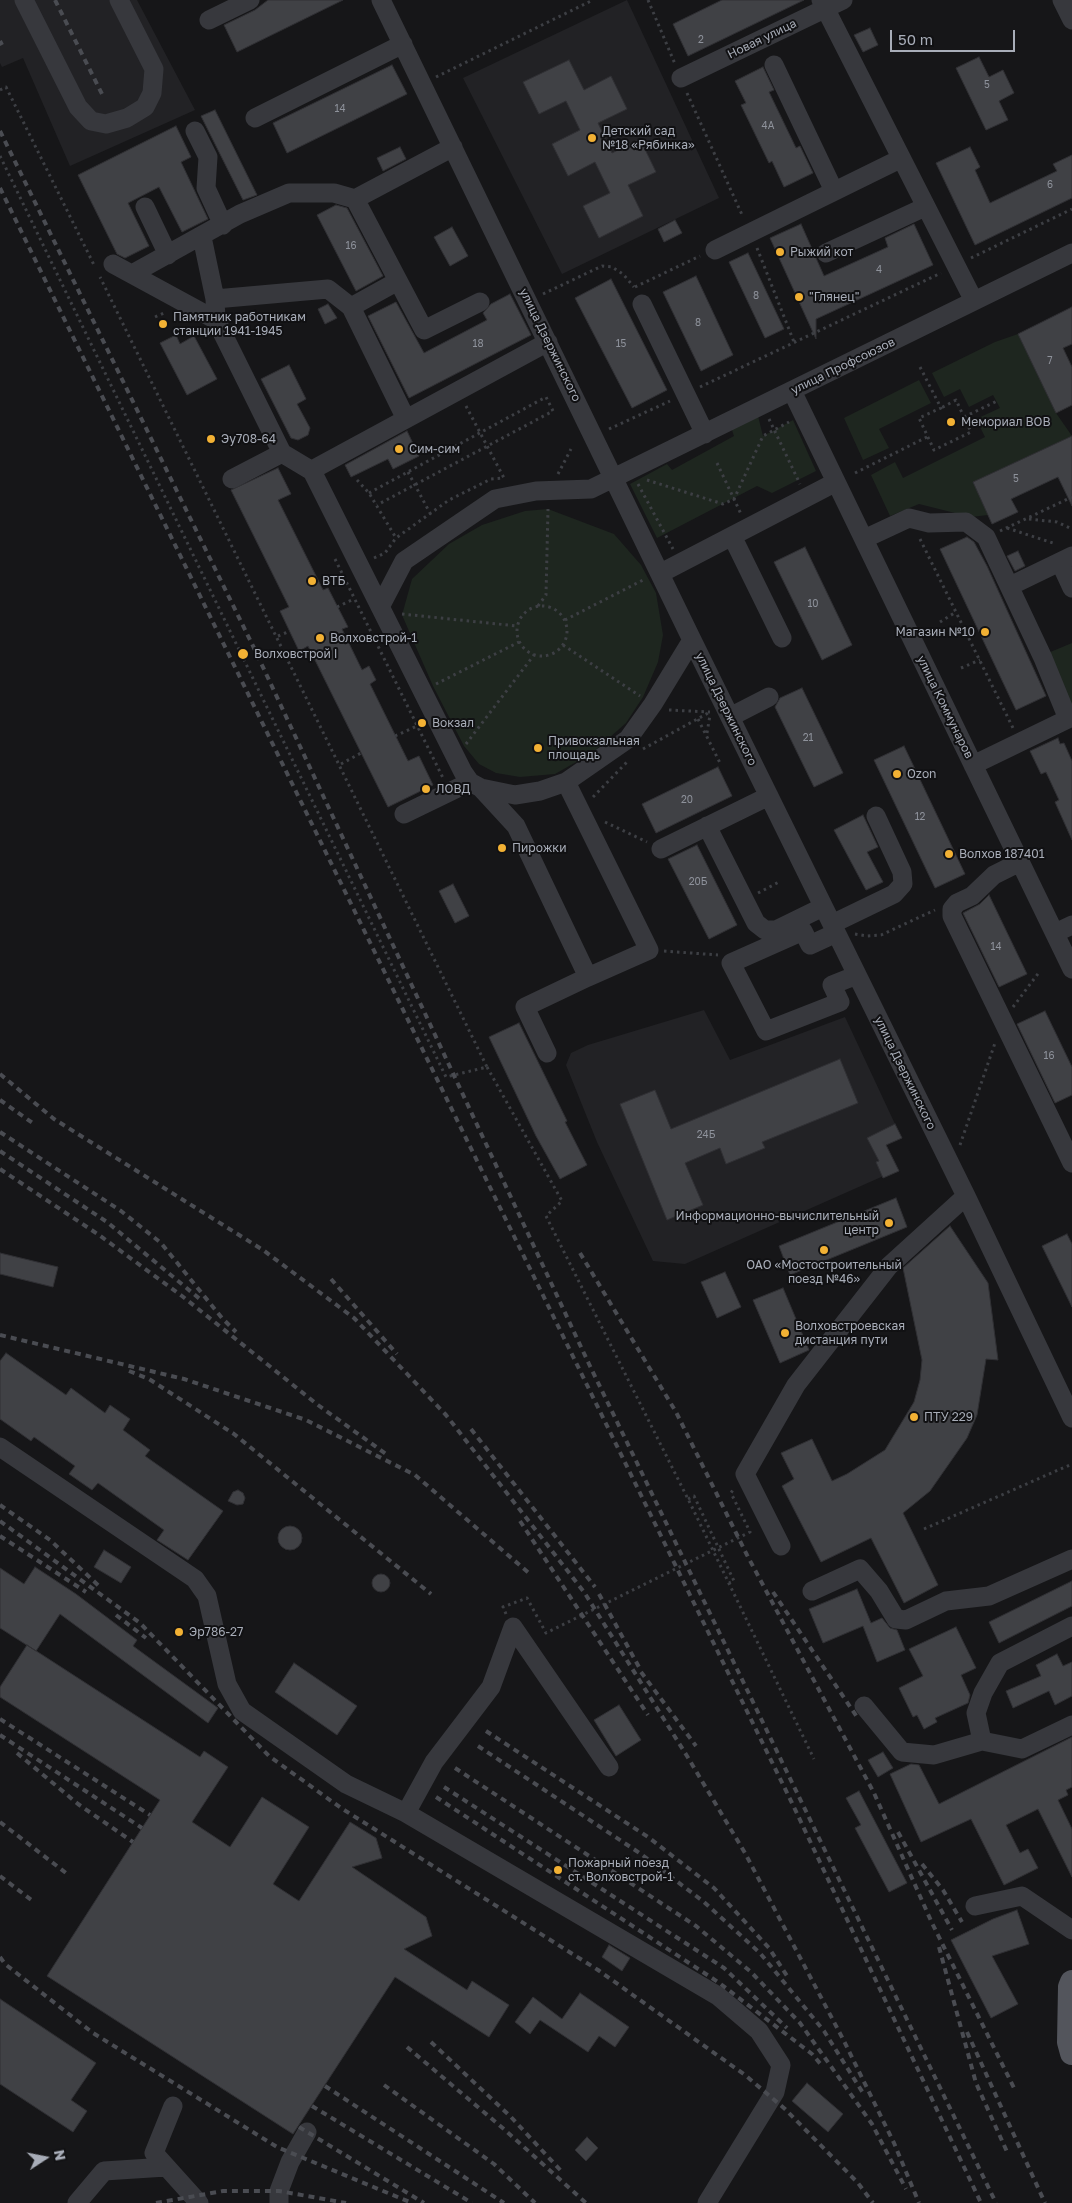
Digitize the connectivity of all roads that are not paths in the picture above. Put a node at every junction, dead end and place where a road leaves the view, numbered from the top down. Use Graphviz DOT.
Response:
graph roads {
  1 [pos="24,0"];
  2 [pos="119,0"];
  3 [pos="250,0"];
  4 [pos="381,0"];
  5 [pos="843,0"];
  6 [pos="1062,0"];
  7 [pos="823,4"];
  8 [pos="209,20"];
  9 [pos="1072,20"];
  10 [pos="403,44"];
  11 [pos="774,65"];
  12 [pos="681,78"];
  13 [pos="255,118"];
  14 [pos="195,131"];
  15 [pos="454,147"];
  16 [pos="900,158"];
  17 [pos="834,191"];
  18 [pos="355,199"];
  19 [pos="145,207"];
  20 [pos="925,207"];
  21 [pos="223,225"];
  22 [pos="202,237"];
  23 [pos="715,250"];
  24 [pos="826,253"];
  25 [pos="1072,254"];
  26 [pos="168,255"];
  27 [pos="113,264"];
  28 [pos="132,274"];
  29 [pos="398,281"];
  30 [pos="215,299"];
  31 [pos="480,302"];
  32 [pos="974,302"];
  33 [pos="642,304"];
  34 [pos="351,307"];
  35 [pos="216,320"];
  36 [pos="548,342"];
  37 [pos="792,391"];
  38 [pos="406,419"];
  39 [pos="705,434"];
  40 [pos="282,453"];
  41 [pos="312,470"];
  42 [pos="614,478"];
  43 [pos="232,479"];
  44 [pos="836,482"];
  45 [pos="740,532"];
  46 [pos="864,539"];
  47 [pos="1065,554"];
  48 [pos="654,576"];
  49 [pos="1010,586"];
  50 [pos="1072,588"];
  51 [pos="380,607"];
  52 [pos="782,638"];
  53 [pos="692,640"];
  54 [pos="769,697"];
  55 [pos="730,717"];
  56 [pos="1070,718"];
  57 [pos="974,766"];
  58 [pos="566,782"];
  59 [pos="476,785"];
  60 [pos="769,796"];
  61 [pos="404,814"];
  62 [pos="876,816"];
  63 [pos="707,826"];
  64 [pos="661,849"];
  65 [pos="1020,862"];
  66 [pos="823,907"];
  67 [pos="1072,925"];
  68 [pos="841,930"];
  69 [pos="1055,933"];
  70 [pos="1072,969"];
  71 [pos="857,975"];
  72 [pos="588,977"];
  73 [pos="547,1053"];
  74 [pos="1072,1163"];
  75 [pos="966,1196"];
  76 [pos="1072,1418"];
  77 [pos="0,1447"];
  78 [pos="781,1546"];
  79 [pos="1072,1559"];
  80 [pos="812,1591"];
  81 [pos="1072,1626"];
  82 [pos="864,1706"];
  83 [pos="1072,1724"];
  84 [pos="982,1741"];
  85 [pos="609,1767"];
  86 [pos="406,1812"];
  87 [pos="975,1906"];
  88 [pos="1072,1930"];
  89 [pos="1071,1984"];
  90 [pos="1072,2053"];
  91 [pos="173,2106"];
  92 [pos="307,2132"];
  93 [pos="166,2167"];
  94 [pos="77,2203"];
  95 [pos="199,2203"];
  96 [pos="279,2203"];
  97 [pos="707,2203"];
  1 -- 2 [label="street"];
  3 -- 8 [label="street"];
  4 -- 10 [label="street, улица Дзержинского"];
  5 -- 7 [label="street, Новая улица"];
  6 -- 9 [label="street"];
  7 -- 12 [label="street, Новая улица"];
  7 -- 16 [label="street"];
  10 -- 13 [label="street"];
  10 -- 15 [label="street, улица Дзержинского"];
  11 -- 17 [label="street"];
  14 -- 21 [label="street"];
  15 -- 18 [label="street"];
  15 -- 36 [label="street, улица Дзержинского"];
  16 -- 17 [label="street"];
  16 -- 20 [label="street"];
  17 -- 23 [label="street"];
  18 -- 21 [label="street"];
  18 -- 29 [label="street"];
  19 -- 26 [label="street"];
  20 -- 24 [label="street"];
  20 -- 32 [label="street"];
  21 -- 22 [label="street"];
  22 -- 26 [label="street"];
  22 -- 30 [label="street"];
  25 -- 32 [label="street, улица Профсоюзов"];
  26 -- 28 [label="street"];
  27 -- 28 [label="street"];
  28 -- 35 [label="street"];
  29 -- 31 [label="street"];
  29 -- 34 [label="street"];
  30 -- 34 [label="street"];
  30 -- 35 [label="street"];
  32 -- 37 [label="street, улица Профсоюзов"];
  33 -- 39 [label="street"];
  34 -- 38 [label="street"];
  35 -- 40 [label="street"];
  36 -- 38 [label="street"];
  36 -- 42 [label="street, улица Дзержинского"];
  37 -- 39 [label="street, улица Профсоюзов"];
  37 -- 44 [label="street, улица Коммунаров"];
  38 -- 41 [label="street"];
  39 -- 42 [label="street, улица Профсоюзов"];
  40 -- 41 [label="street"];
  40 -- 43 [label="street"];
  41 -- 51 [label="street"];
  42 -- 48 [label="street, улица Дзержинского"];
  42 -- 51 [label="street"];
  44 -- 45 [label="street"];
  44 -- 46 [label="street, улица Коммунаров"];
  45 -- 48 [label="street"];
  45 -- 52 [label="street"];
  46 -- 49 [label="street"];
  46 -- 57 [label="street, улица Коммунаров"];
  47 -- 49 [label="street"];
  47 -- 50 [label="street"];
  48 -- 53 [label="street, улица Дзержинского"];
  49 -- 56 [label="street"];
  51 -- 59 [label="street"];
  53 -- 55 [label="street, улица Дзержинского"];
  53 -- 58 [label="street"];
  54 -- 55 [label="street"];
  55 -- 60 [label="street, улица Дзержинского"];
  56 -- 57 [label="street"];
  57 -- 65 [label="street, улица Коммунаров"];
  58 -- 59 [label="street"];
  58 -- 72 [label="street"];
  59 -- 61 [label="street"];
  59 -- 72 [label="street"];
  60 -- 63 [label="street"];
  60 -- 66 [label="street, улица Дзержинского"];
  62 -- 68 [label="street"];
  63 -- 64 [label="street"];
  63 -- 66 [label="street"];
  65 -- 69 [label="street, улица Коммунаров"];
  65 -- 74 [label="street"];
  66 -- 68 [label="street, улица Дзержинского"];
  67 -- 69 [label="street"];
  68 -- 71 [label="street, улица Дзержинского"];
  68 -- 71 [label="street"];
  69 -- 70 [label="street, улица Коммунаров"];
  71 -- 75 [label="street, улица Дзержинского"];
  72 -- 73 [label="street"];
  75 -- 76 [label="street, улица Дзержинского"];
  75 -- 78 [label="street"];
  77 -- 86 [label="street"];
  79 -- 80 [label="street"];
  81 -- 84 [label="street"];
  82 -- 84 [label="street"];
  83 -- 84 [label="street"];
  85 -- 86 [label="street"];
  86 -- 97 [label="street"];
  87 -- 88 [label="street"];
  89 -- 90 [label="main road"];
  91 -- 93 [label="street"];
  92 -- 96 [label="street"];
  93 -- 94 [label="street"];
  93 -- 95 [label="street"];
}
